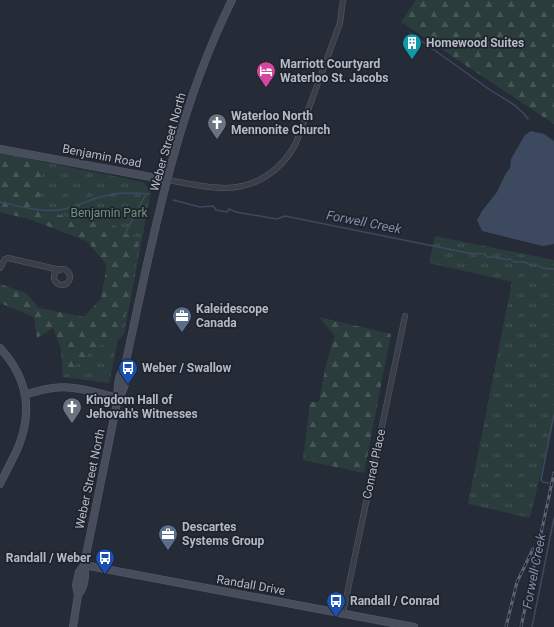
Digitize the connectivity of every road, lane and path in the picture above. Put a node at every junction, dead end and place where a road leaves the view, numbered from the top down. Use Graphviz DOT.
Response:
graph roads {
  1 [pos="232,0"];
  2 [pos="343,0"];
  3 [pos="0,149"];
  4 [pos="167,180"];
  5 [pos="0,268"];
  6 [pos="60,270"];
  7 [pos="405,316"];
  8 [pos="0,348"];
  9 [pos="26,394"];
  10 [pos="118,398"];
  11 [pos="0,484"];
  12 [pos="84,565"];
  13 [pos="343,613"];
  14 [pos="73,627"];
  15 [pos="414,627"];
  1 -- 4 [label="street, Weber Street North"];
  2 -- 4 [label="street, Benjamin Road"];
  3 -- 4 [label="street, Benjamin Road"];
  4 -- 10 [label="street, Weber Street North"];
  5 -- 6 [label="street"];
  7 -- 13 [label="street, Conrad Place"];
  8 -- 9 [label="street"];
  9 -- 10 [label="street"];
  9 -- 11 [label="street"];
  10 -- 12 [label="street, Weber Street North"];
  12 -- 13 [label="street, Randall Drive"];
  12 -- 14 [label="street, Weber Street North"];
  13 -- 15 [label="street, Randall Drive"];
}
